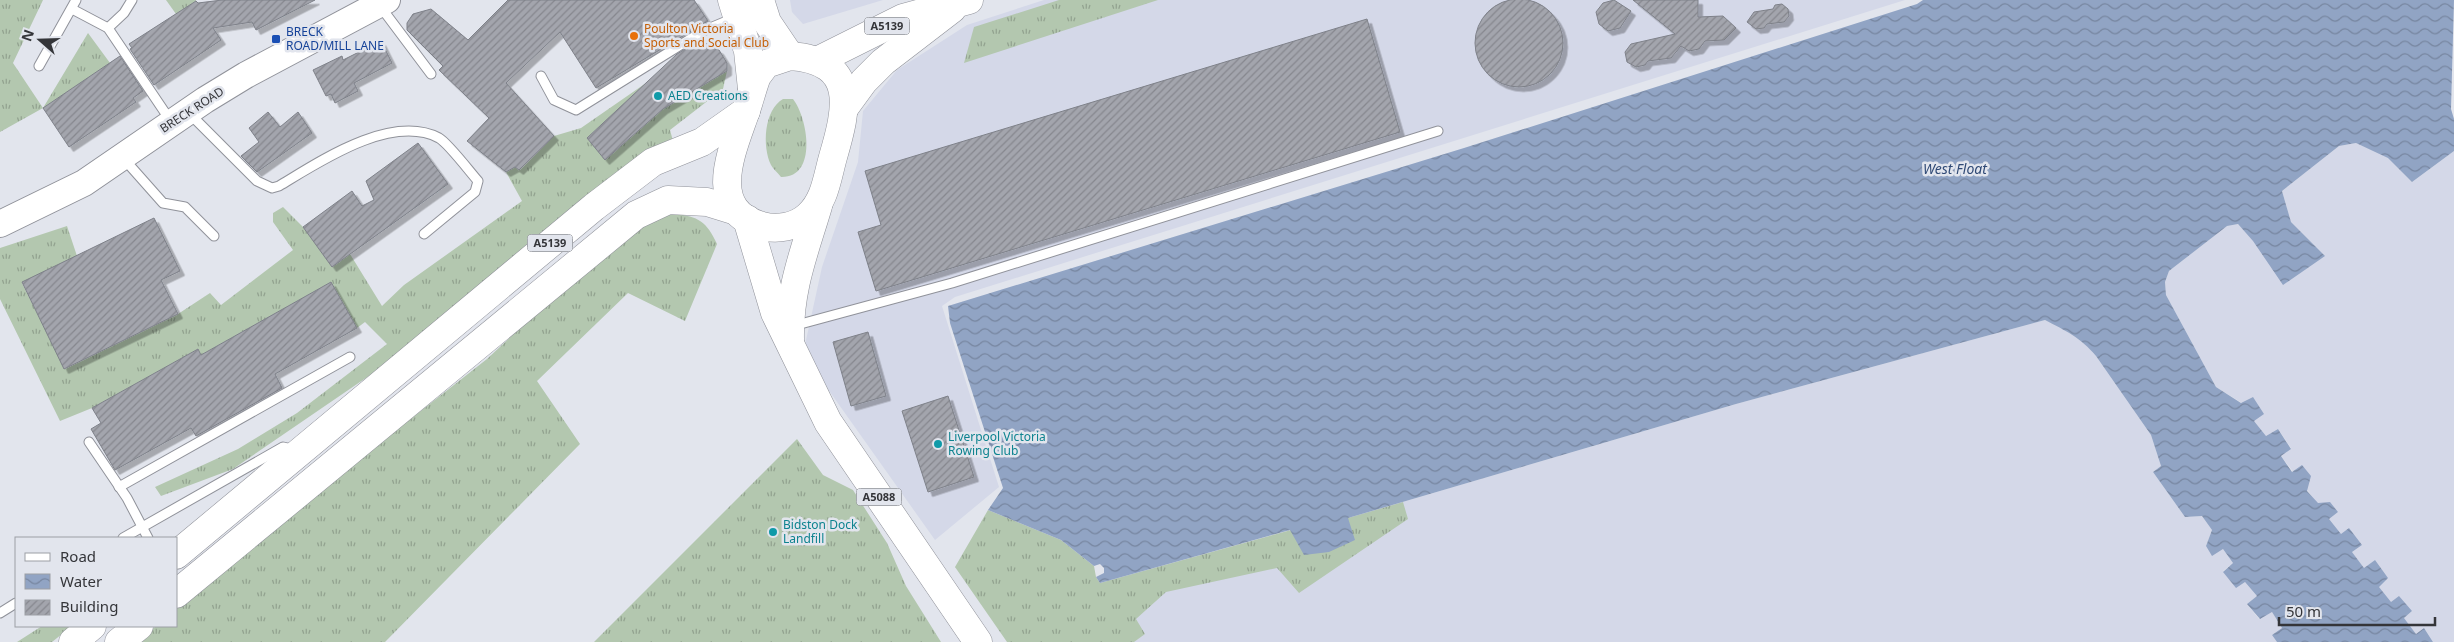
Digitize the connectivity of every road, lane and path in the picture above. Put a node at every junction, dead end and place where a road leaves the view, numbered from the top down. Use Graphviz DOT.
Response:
graph roads {
  1 [pos="76,0"];
  2 [pos="132,0"];
  3 [pos="760,0"];
  4 [pos="965,1"];
  5 [pos="383,2"];
  6 [pos="734,8"];
  7 [pos="72,10"];
  8 [pos="108,28"];
  9 [pos="790,56"];
  10 [pos="817,61"];
  11 [pos="39,66"];
  12 [pos="431,74"];
  13 [pos="542,76"];
  14 [pos="749,100"];
  15 [pos="845,107"];
  16 [pos="180,117"];
  17 [pos="1438,131"];
  18 [pos="122,156"];
  19 [pos="818,206"];
  20 [pos="742,215"];
  21 [pos="0,224"];
  22 [pos="424,234"];
  23 [pos="214,236"];
  24 [pos="790,336"];
  25 [pos="350,358"];
  26 [pos="89,442"];
  27 [pos="299,451"];
  28 [pos="119,486"];
  29 [pos="143,526"];
  30 [pos="125,537"];
  31 [pos="148,537"];
  32 [pos="178,553"];
  33 [pos="178,592"];
  34 [pos="15,604"];
  35 [pos="0,613"];
  36 [pos="91,627"];
  37 [pos="137,627"];
  38 [pos="73,642"];
  39 [pos="119,642"];
  40 [pos="978,642"];
  1 -- 7 [label="lane"];
  2 -- 8 [label="lane"];
  3 -- 9 [label="main road"];
  4 -- 10 [label="main road, A5139"];
  4 -- 15 [label="main road, A5139"];
  5 -- 12 [label="lane"];
  5 -- 16 [label="main road, BRECK ROAD"];
  6 -- 13 [label="lane"];
  6 -- 14 [label="main road"];
  7 -- 8 [label="lane"];
  7 -- 11 [label="lane"];
  8 -- 16 [label="lane"];
  9 -- 10 [label="main road, A5139"];
  9 -- 14 [label="main road, A5139"];
  10 -- 15 [label="main road, A5139"];
  14 -- 20 [label="main road, A5139"];
  14 -- 27 [label="main road, A5139"];
  15 -- 19 [label="main road, A5139"];
  16 -- 18 [label="main road, BRECK ROAD"];
  16 -- 22 [label="lane"];
  17 -- 24 [label="lane"];
  18 -- 21 [label="main road, BRECK ROAD"];
  18 -- 23 [label="lane"];
  19 -- 20 [label="main road, A5139"];
  19 -- 24 [label="main road"];
  20 -- 24 [label="main road, A5088"];
  20 -- 33 [label="main road, A5139"];
  24 -- 40 [label="main road, A5088"];
  25 -- 28 [label="lane"];
  26 -- 28 [label="lane"];
  27 -- 29 [label="lane"];
  27 -- 32 [label="main road, A5139"];
  28 -- 29 [label="lane"];
  29 -- 30 [label="lane"];
  29 -- 31 [label="lane"];
  34 -- 35 [label="lane"];
  36 -- 38 [label="main road"];
  37 -- 39 [label="main road"];
}
